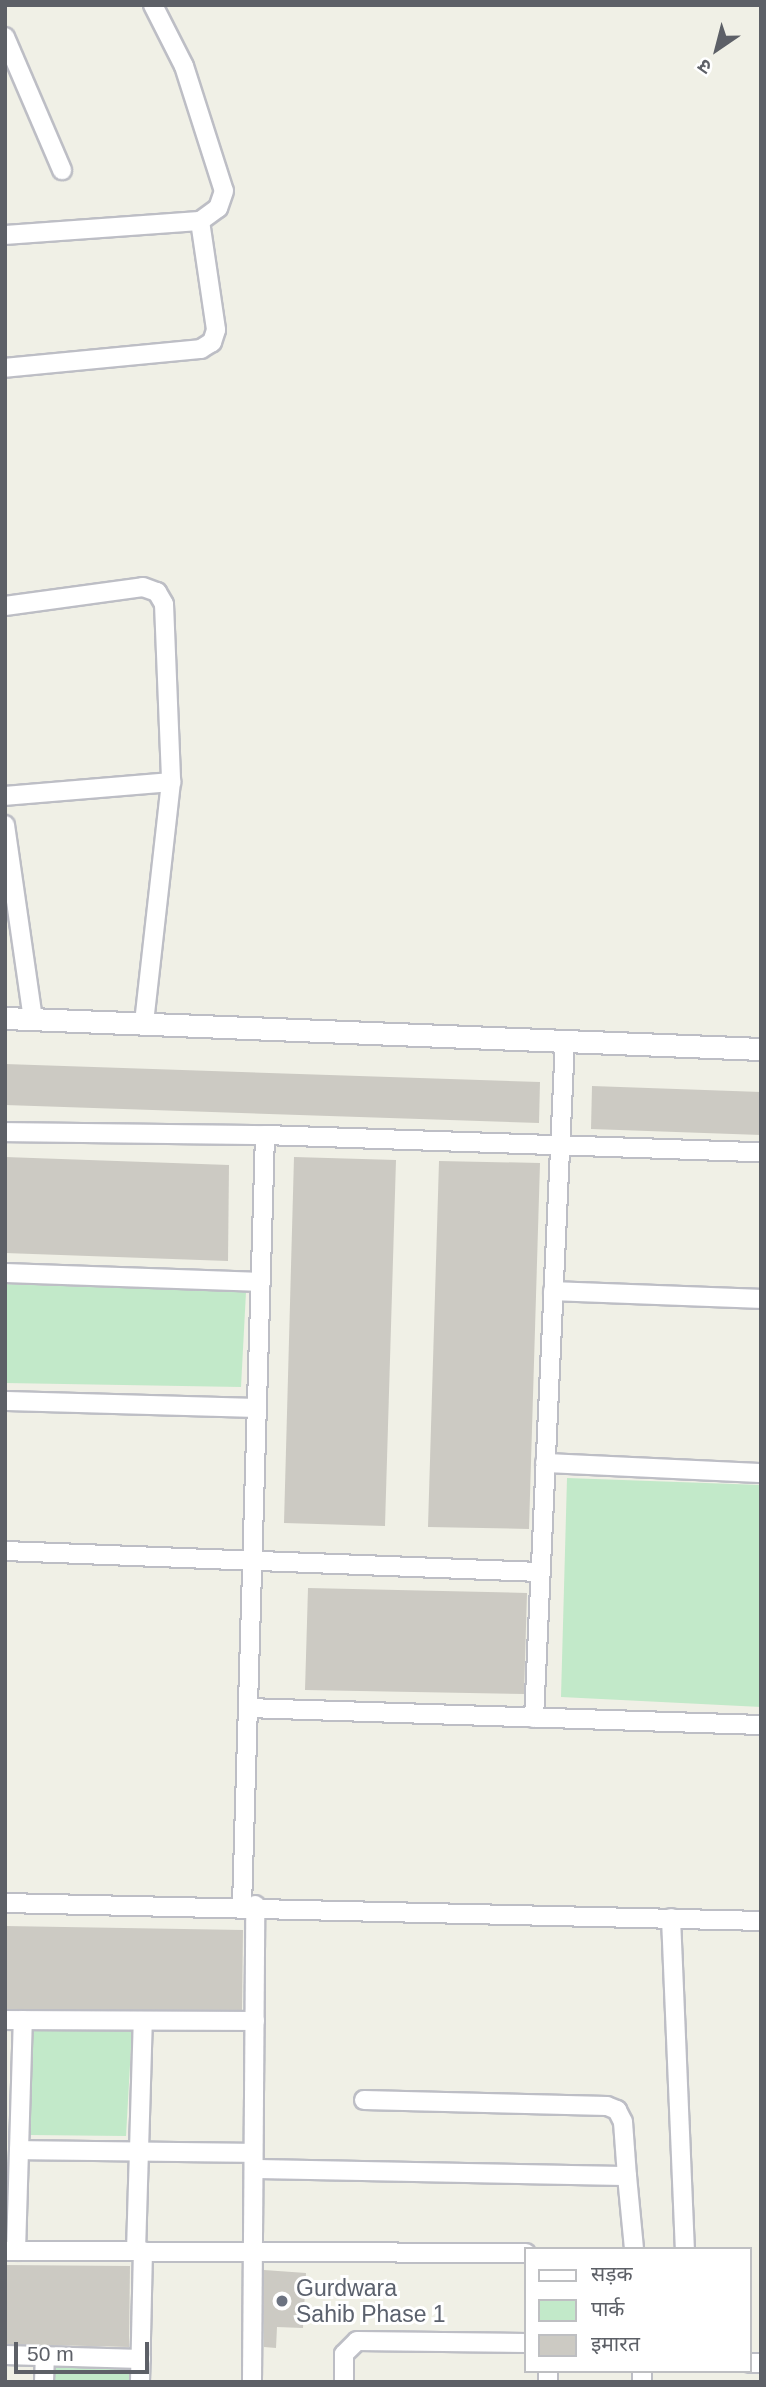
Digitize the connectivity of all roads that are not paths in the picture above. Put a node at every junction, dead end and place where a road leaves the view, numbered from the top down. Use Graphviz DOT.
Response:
graph roads {
  1 [pos="153,5"];
  2 [pos="5,37"];
  3 [pos="12,64"];
  4 [pos="62,170"];
  5 [pos="200,222"];
  6 [pos="5,235"];
  7 [pos="5,368"];
  8 [pos="5,606"];
  9 [pos="171,782"];
  10 [pos="5,796"];
  11 [pos="5,825"];
  12 [pos="5,1018"];
  13 [pos="33,1018"];
  14 [pos="144,1023"];
  15 [pos="565,1041"];
  16 [pos="761,1049"];
  17 [pos="5,1132"];
  18 [pos="265,1135"];
  19 [pos="559,1146"];
  20 [pos="761,1152"];
  21 [pos="5,1273"];
  22 [pos="261,1282"];
  23 [pos="553,1291"];
  24 [pos="761,1299"];
  25 [pos="5,1401"];
  26 [pos="257,1408"];
  27 [pos="545,1463"];
  28 [pos="761,1473"];
  29 [pos="5,1551"];
  30 [pos="252,1560"];
  31 [pos="540,1572"];
  32 [pos="248,1708"];
  33 [pos="534,1718"];
  34 [pos="761,1726"];
  35 [pos="5,1903"];
  36 [pos="248,1905"];
  37 [pos="671,1918"];
  38 [pos="761,1921"];
  39 [pos="14,2020"];
  40 [pos="143,2021"];
  41 [pos="255,2021"];
  42 [pos="364,2100"];
  43 [pos="19,2150"];
  44 [pos="139,2152"];
  45 [pos="253,2161"];
  46 [pos="627,2176"];
  47 [pos="634,2247"];
  48 [pos="685,2247"];
  49 [pos="11,2251"];
  50 [pos="140,2251"];
  51 [pos="253,2251"];
  52 [pos="524,2253"];
  53 [pos="524,2343"];
  54 [pos="5,2356"];
  55 [pos="45,2356"];
  56 [pos="141,2359"];
  57 [pos="44,2382"];
  58 [pos="140,2382"];
  59 [pos="251,2382"];
  60 [pos="344,2382"];
  1 -- 5 [label="street"];
  2 -- 3 [label="street"];
  3 -- 4 [label="street"];
  5 -- 6 [label="street"];
  5 -- 7 [label="street"];
  8 -- 9 [label="street"];
  9 -- 10 [label="street"];
  9 -- 14 [label="street"];
  11 -- 13 [label="street"];
  12 -- 13 [label="street"];
  13 -- 14 [label="street"];
  14 -- 15 [label="street"];
  15 -- 16 [label="street"];
  15 -- 19 [label="street"];
  17 -- 18 [label="street"];
  18 -- 19 [label="street"];
  18 -- 22 [label="street"];
  19 -- 20 [label="street"];
  19 -- 23 [label="street"];
  21 -- 22 [label="street"];
  22 -- 26 [label="street"];
  23 -- 24 [label="street"];
  23 -- 27 [label="street"];
  25 -- 26 [label="street"];
  26 -- 30 [label="street"];
  27 -- 28 [label="street"];
  27 -- 31 [label="street"];
  29 -- 30 [label="street"];
  30 -- 31 [label="street"];
  30 -- 32 [label="street"];
  31 -- 33 [label="street"];
  32 -- 33 [label="street"];
  32 -- 36 [label="street"];
  33 -- 34 [label="street"];
  35 -- 36 [label="street"];
  36 -- 37 [label="street"];
  36 -- 41 [label="street"];
  37 -- 38 [label="street"];
  37 -- 48 [label="street"];
  39 -- 40 [label="street"];
  39 -- 43 [label="street"];
  40 -- 41 [label="street"];
  40 -- 44 [label="street"];
  41 -- 45 [label="street"];
  42 -- 46 [label="street"];
  43 -- 44 [label="street"];
  43 -- 49 [label="street"];
  44 -- 45 [label="street"];
  44 -- 50 [label="street"];
  45 -- 46 [label="street"];
  45 -- 51 [label="street"];
  46 -- 47 [label="street"];
  49 -- 50 [label="street"];
  50 -- 51 [label="street"];
  50 -- 56 [label="street"];
  51 -- 52 [label="street"];
  51 -- 59 [label="street"];
  53 -- 60 [label="street"];
  54 -- 55 [label="street"];
  55 -- 56 [label="street"];
  55 -- 57 [label="street"];
  56 -- 58 [label="street"];
}
